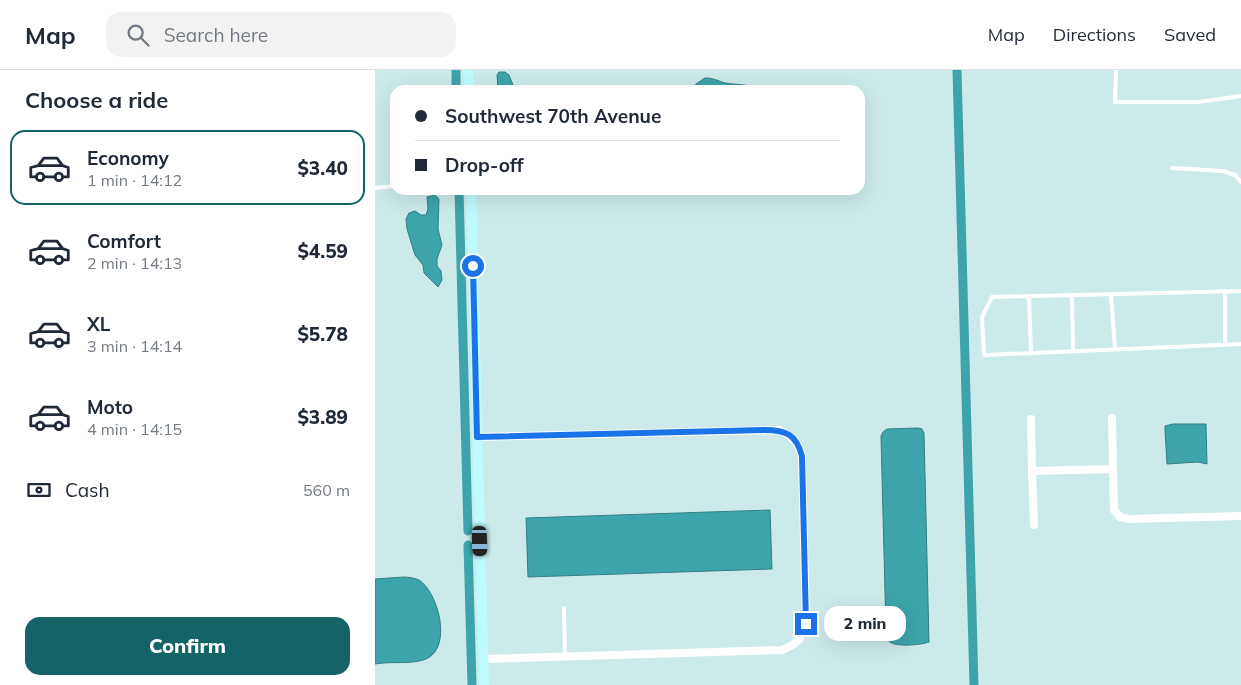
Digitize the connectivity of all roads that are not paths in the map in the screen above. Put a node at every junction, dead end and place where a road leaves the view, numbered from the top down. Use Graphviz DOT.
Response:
graph roads {
  1 [pos="468,70"];
  2 [pos="1116,70"];
  3 [pos="469,85"];
  4 [pos="1241,96"];
  5 [pos="1172,168"];
  6 [pos="1241,182"];
  7 [pos="390,186"];
  8 [pos="375,188"];
  9 [pos="471,195"];
  10 [pos="1225,291"];
  11 [pos="1241,291"];
  12 [pos="1111,294"];
  13 [pos="1072,295"];
  14 [pos="1029,296"];
  15 [pos="1241,344"];
  16 [pos="1225,345"];
  17 [pos="1115,349"];
  18 [pos="1073,351"];
  19 [pos="1031,352"];
  20 [pos="1111,418"];
  21 [pos="1031,419"];
  22 [pos="477,437"];
  23 [pos="1113,469"];
  24 [pos="1032,471"];
  25 [pos="1241,516"];
  26 [pos="1034,525"];
  27 [pos="564,608"];
  28 [pos="565,656"];
  29 [pos="483,659"];
  30 [pos="484,685"];
  1 -- 3 [label="street"];
  2 -- 4 [label="lane"];
  5 -- 6 [label="lane"];
  7 -- 8 [label="lane"];
  9 -- 22 [label="street"];
  10 -- 11 [label="lane"];
  10 -- 12 [label="lane"];
  10 -- 16 [label="lane"];
  12 -- 13 [label="lane"];
  12 -- 17 [label="lane"];
  13 -- 14 [label="lane"];
  13 -- 18 [label="lane"];
  14 -- 19 [label="lane"];
  14 -- 19 [label="lane"];
  15 -- 16 [label="lane"];
  16 -- 17 [label="lane"];
  17 -- 18 [label="lane"];
  18 -- 19 [label="lane"];
  20 -- 23 [label="street"];
  21 -- 24 [label="street"];
  22 -- 28 [label="street"];
  22 -- 29 [label="street"];
  23 -- 24 [label="street"];
  23 -- 25 [label="street"];
  24 -- 26 [label="street"];
  27 -- 28 [label="lane"];
  28 -- 29 [label="street"];
  29 -- 30 [label="street"];
}
